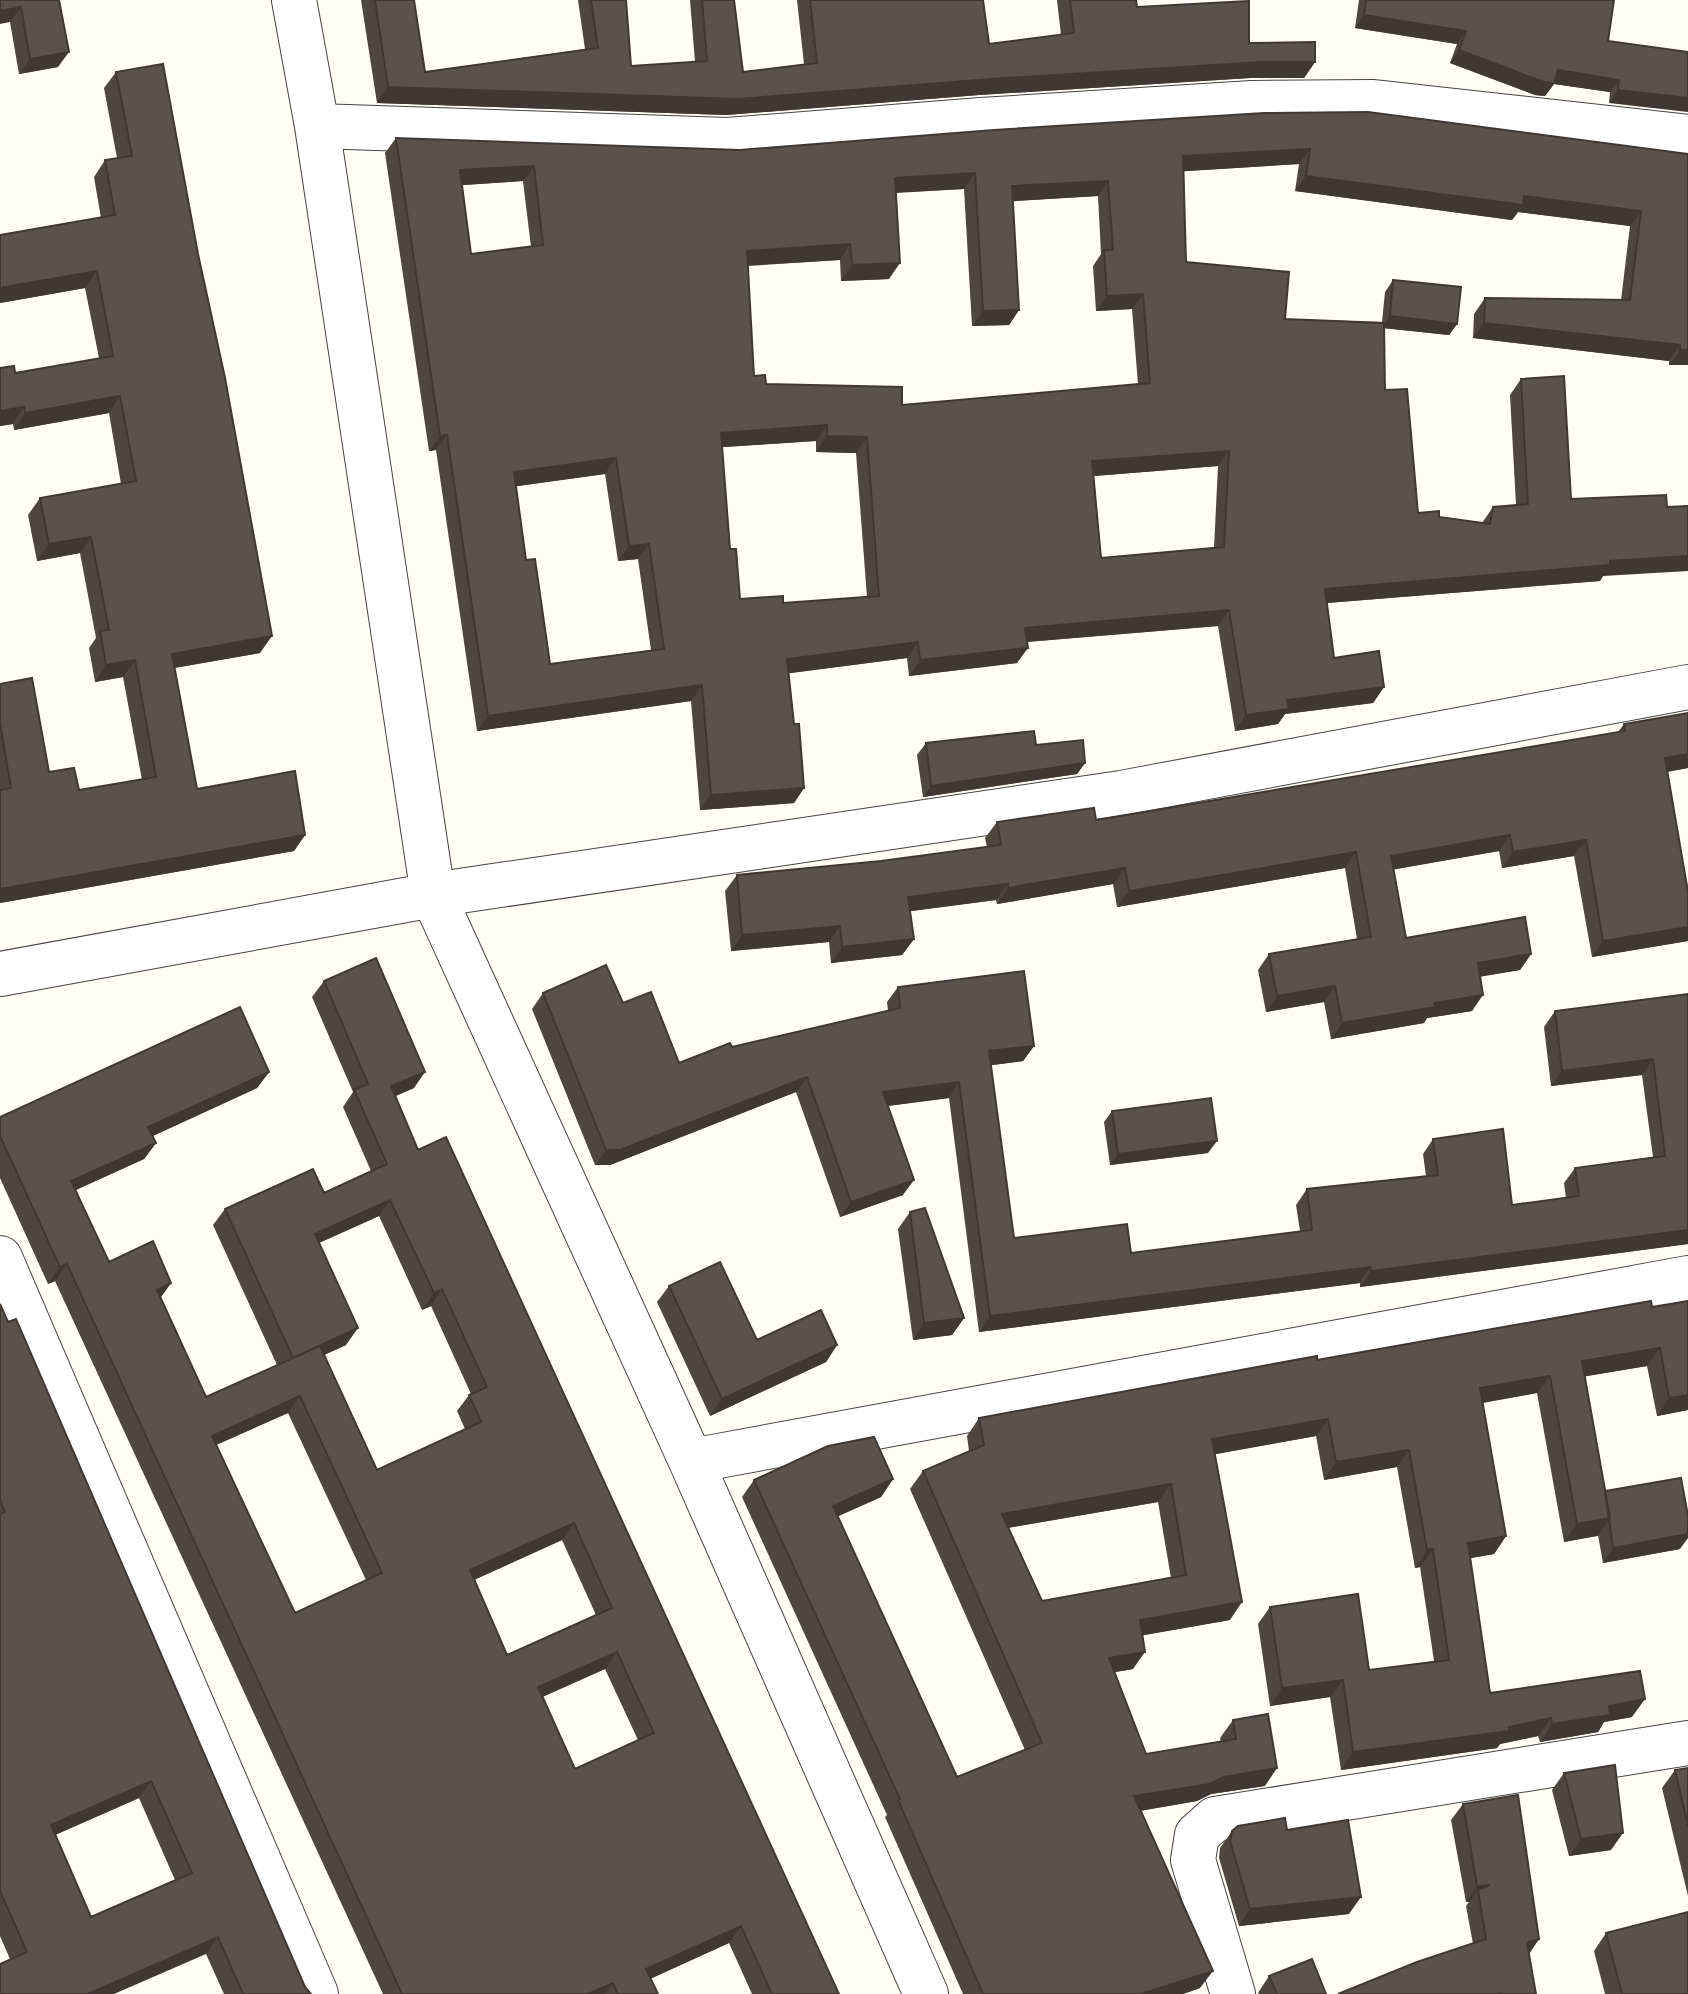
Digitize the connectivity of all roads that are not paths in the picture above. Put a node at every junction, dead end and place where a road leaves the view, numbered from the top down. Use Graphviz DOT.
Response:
graph roads {
  1 [pos="294,0"];
  2 [pos="317,126"];
  3 [pos="1688,137"];
  4 [pos="1688,687"];
  5 [pos="433,895"];
  6 [pos="0,974"];
  7 [pos="0,1258"];
  8 [pos="1688,1278"];
  9 [pos="691,1461"];
  10 [pos="1688,1743"];
  11 [pos="316,1994"];
  12 [pos="926,1994"];
  13 [pos="1233,1994"];
  1 -- 2 [label="street"];
  2 -- 3 [label="street"];
  2 -- 5 [label="street"];
  4 -- 5 [label="street"];
  5 -- 6 [label="street"];
  5 -- 9 [label="street"];
  7 -- 11 [label="street"];
  8 -- 9 [label="street"];
  9 -- 12 [label="street"];
  10 -- 13 [label="street"];
}
